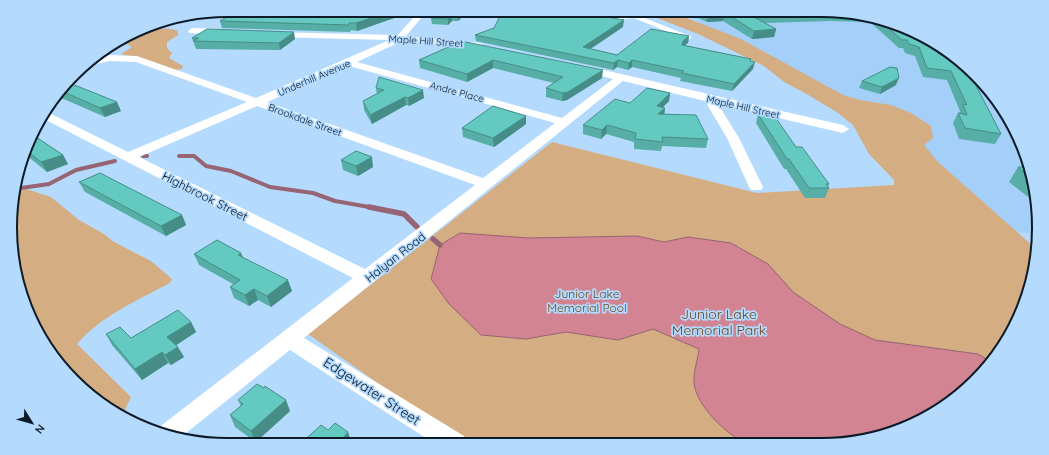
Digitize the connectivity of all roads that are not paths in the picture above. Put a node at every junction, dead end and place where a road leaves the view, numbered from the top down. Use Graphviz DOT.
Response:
graph roads {
  1 [pos="418,17"];
  2 [pos="637,17"];
  3 [pos="192,31"];
  4 [pos="237,33"];
  5 [pos="260,34"];
  6 [pos="688,37"];
  7 [pos="400,38"];
  8 [pos="489,48"];
  9 [pos="97,61"];
  10 [pos="348,63"];
  11 [pos="573,65"];
  12 [pos="622,77"];
  13 [pos="709,99"];
  14 [pos="256,102"];
  15 [pos="48,117"];
  16 [pos="565,122"];
  17 [pos="843,129"];
  18 [pos="127,157"];
  19 [pos="486,184"];
  20 [pos="756,187"];
  21 [pos="368,278"];
  22 [pos="289,338"];
  23 [pos="172,431"];
  24 [pos="445,438"];
  1 -- 7 [label="street, Underhill Avenue"];
  2 -- 6 [label="street"];
  3 -- 4 [label="street"];
  5 -- 7 [label="street, Maple Hill Street"];
  7 -- 8 [label="street, Maple Hill Street"];
  7 -- 10 [label="street, Underhill Avenue"];
  9 -- 14 [label="street, Brookdale Street"];
  10 -- 14 [label="street, Underhill Avenue"];
  10 -- 16 [label="street, Andre Place"];
  11 -- 12 [label="street, Maple Hill Street"];
  12 -- 13 [label="street, Maple Hill Street"];
  12 -- 16 [label="street, Halyan Road"];
  13 -- 17 [label="street, Maple Hill Street"];
  13 -- 20 [label="street"];
  14 -- 18 [label="street, Underhill Avenue"];
  14 -- 19 [label="street, Brookdale Street"];
  15 -- 18 [label="street, Highbrook Street"];
  16 -- 19 [label="street, Halyan Road"];
  18 -- 21 [label="street, Highbrook Street"];
  19 -- 21 [label="street, Halyan Road"];
  21 -- 22 [label="street, Halyan Road"];
  22 -- 23 [label="street, Halyan Road"];
  22 -- 24 [label="street, Edgewater Street"];
}
